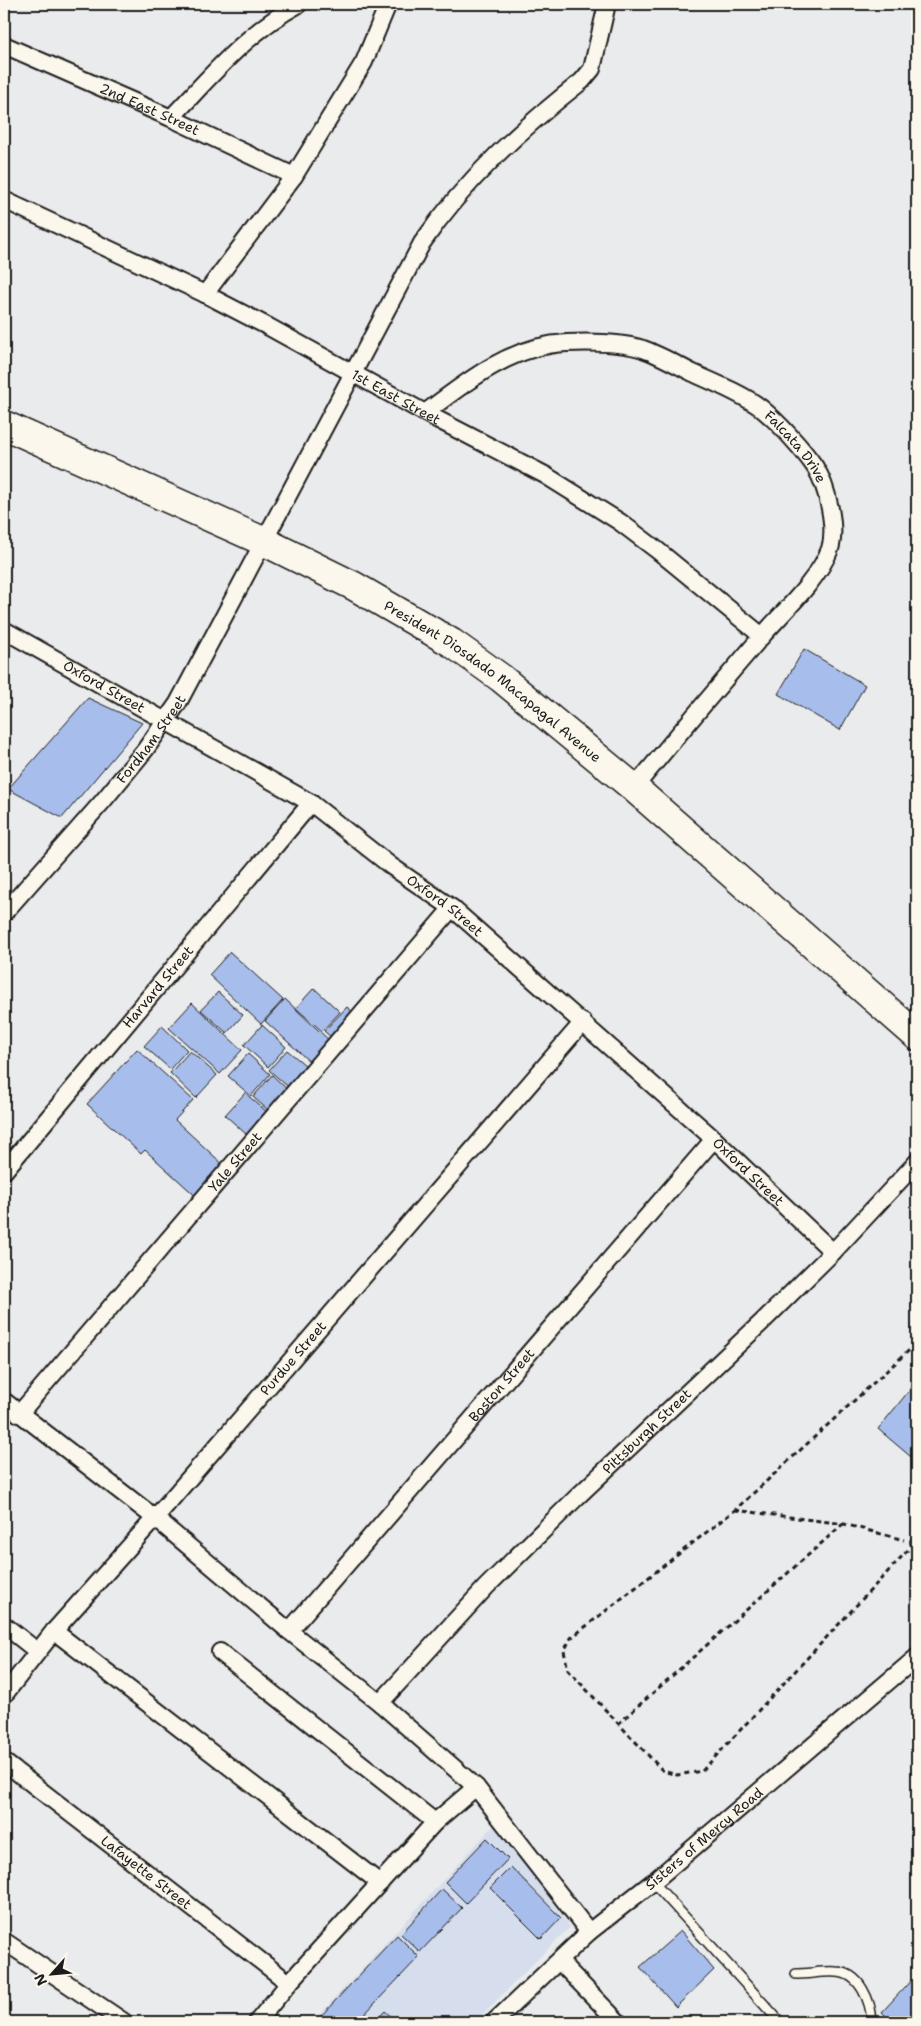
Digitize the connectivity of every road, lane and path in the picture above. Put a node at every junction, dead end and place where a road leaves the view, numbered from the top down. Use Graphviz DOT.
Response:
graph roads {
  1 [pos="299,4"];
  2 [pos="388,4"];
  3 [pos="607,4"];
  4 [pos="4,45"];
  5 [pos="171,118"];
  6 [pos="294,176"];
  7 [pos="4,200"];
  8 [pos="205,294"];
  9 [pos="352,373"];
  10 [pos="425,413"];
  11 [pos="5,429"];
  12 [pos="265,542"];
  13 [pos="4,630"];
  14 [pos="762,636"];
  15 [pos="166,721"];
  16 [pos="634,788"];
  17 [pos="311,803"];
  18 [pos="452,908"];
  19 [pos="4,913"];
  20 [pos="583,1022"];
  21 [pos="917,1036"];
  22 [pos="714,1139"];
  23 [pos="917,1162"];
  24 [pos="4,1172"];
  25 [pos="833,1252"];
  26 [pos="917,1343"];
  27 [pos="4,1401"];
  28 [pos="19,1414"];
  29 [pos="735,1510"];
  30 [pos="155,1518"];
  31 [pos="844,1524"];
  32 [pos="916,1541"];
  33 [pos="4,1625"];
  34 [pos="54,1631"];
  35 [pos="289,1631"];
  36 [pos="37,1651"];
  37 [pos="220,1652"];
  38 [pos="917,1657"];
  39 [pos="4,1695"];
  40 [pos="380,1703"];
  41 [pos="618,1724"];
  42 [pos="4,1762"];
  43 [pos="476,1786"];
  44 [pos="435,1822"];
  45 [pos="652,1882"];
  46 [pos="380,1883"];
  47 [pos="589,1932"];
  48 [pos="4,1941"];
  49 [pos="560,1962"];
  50 [pos="796,1974"];
  51 [pos="289,1982"];
  52 [pos="124,2022"];
  53 [pos="258,2022"];
  54 [pos="494,2022"];
  55 [pos="618,2022"];
  56 [pos="780,2022"];
  57 [pos="872,2022"];
  1 -- 5 [label="street"];
  2 -- 6 [label="street"];
  3 -- 9 [label="street, Fordham Street"];
  4 -- 5 [label="street, 2nd East Street"];
  5 -- 6 [label="street, 2nd East Street"];
  6 -- 8 [label="street"];
  7 -- 8 [label="street, 1st East Street"];
  8 -- 9 [label="street, 1st East Street"];
  9 -- 10 [label="street, 1st East Street"];
  9 -- 12 [label="street, Fordham Street"];
  10 -- 14 [label="street, 1st East Street"];
  10 -- 14 [label="street, Falcata Drive"];
  11 -- 12 [label="highway, President Diosdado Macapagal Avenue"];
  12 -- 15 [label="street, Fordham Street"];
  12 -- 16 [label="highway, President Diosdado Macapagal Avenue"];
  13 -- 15 [label="street, Oxford Street"];
  14 -- 16 [label="street, Falcata Drive"];
  15 -- 17 [label="street, Oxford Street"];
  15 -- 19 [label="street, Fordham Street"];
  16 -- 21 [label="highway, President Diosdado Macapagal Avenue"];
  17 -- 18 [label="street, Oxford Street"];
  17 -- 24 [label="street, Harvard Street"];
  18 -- 20 [label="street, Oxford Street"];
  18 -- 28 [label="street, Yale Street"];
  20 -- 22 [label="street, Oxford Street"];
  20 -- 30 [label="street, Purdue Street"];
  22 -- 25 [label="street, Oxford Street"];
  22 -- 35 [label="street, Boston Street"];
  23 -- 25 [label="street, Pittsburgh Street"];
  25 -- 40 [label="street, Pittsburgh Street"];
  26 -- 29 [label="path"];
  27 -- 28 [label="street"];
  28 -- 30 [label="street"];
  29 -- 31 [label="path"];
  29 -- 41 [label="path"];
  30 -- 34 [label="street, Purdue Street"];
  30 -- 35 [label="street"];
  31 -- 32 [label="path"];
  31 -- 41 [label="path"];
  32 -- 41 [label="path"];
  33 -- 36 [label="street"];
  34 -- 36 [label="street, Purdue Street"];
  34 -- 46 [label="street"];
  35 -- 40 [label="street"];
  36 -- 39 [label="street, Purdue Street"];
  37 -- 44 [label="street"];
  38 -- 45 [label="street, Sisters of Mercy Road"];
  40 -- 43 [label="street"];
  42 -- 51 [label="street, Lafayette Street"];
  43 -- 44 [label="street"];
  43 -- 47 [label="street"];
  44 -- 46 [label="street"];
  45 -- 47 [label="street, Sisters of Mercy Road"];
  45 -- 56 [label="lane"];
  46 -- 51 [label="street"];
  47 -- 49 [label="street, Sisters of Mercy Road"];
  48 -- 52 [label="street"];
  49 -- 54 [label="street, Sisters of Mercy Road"];
  49 -- 55 [label="street"];
  50 -- 57 [label="lane"];
  51 -- 53 [label="street"];
}
